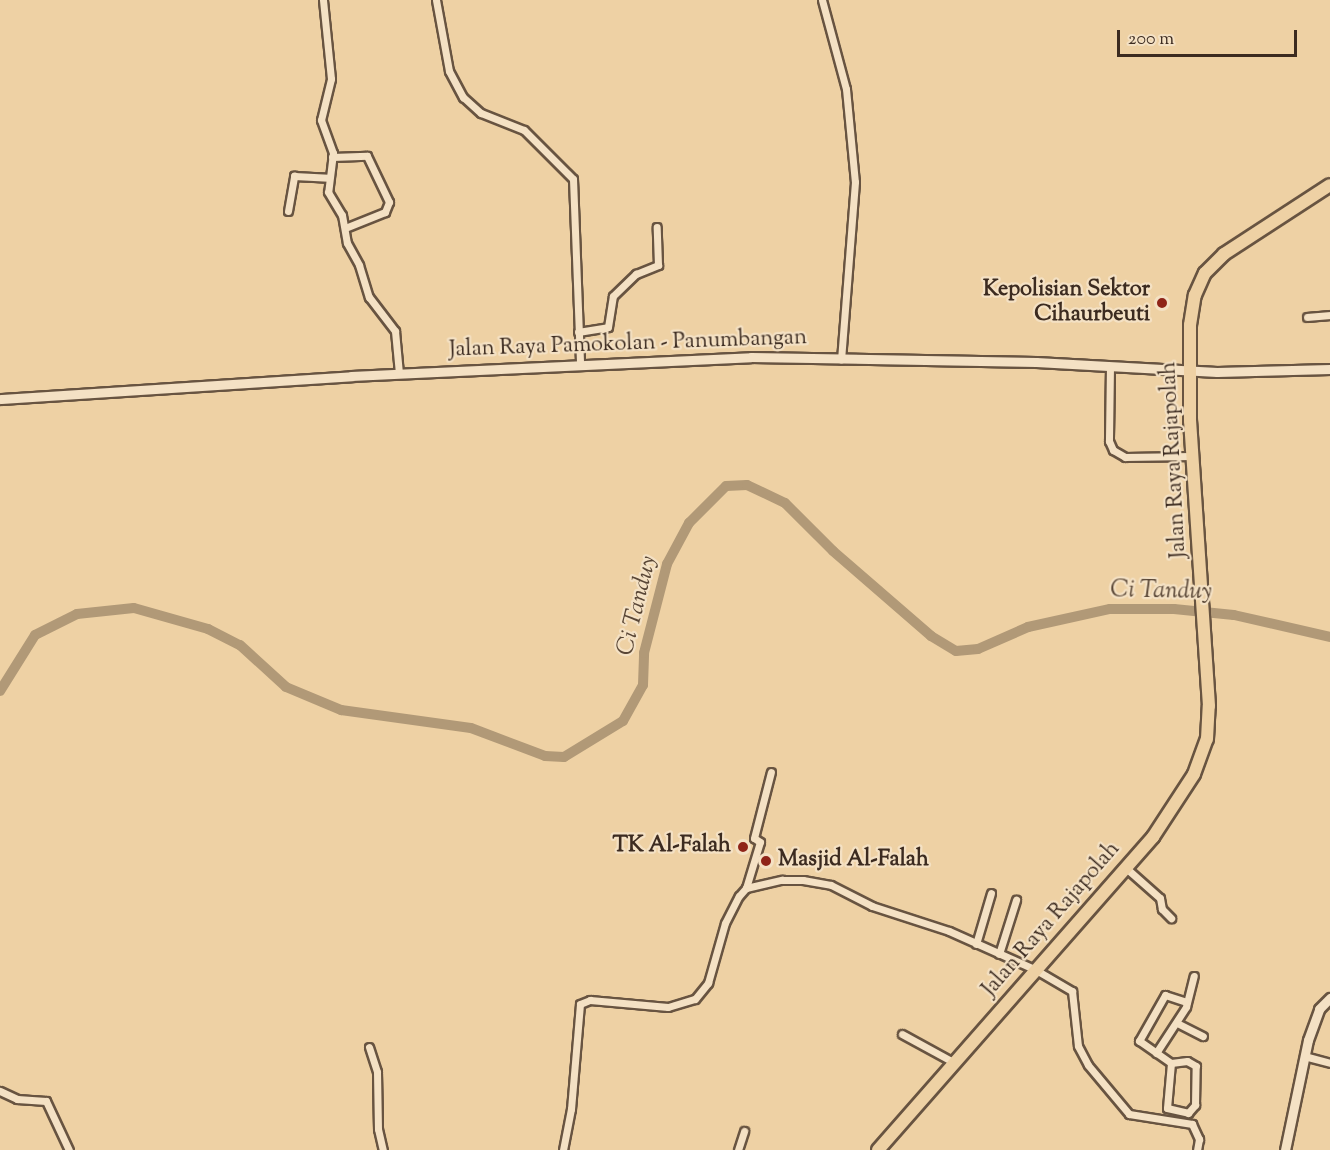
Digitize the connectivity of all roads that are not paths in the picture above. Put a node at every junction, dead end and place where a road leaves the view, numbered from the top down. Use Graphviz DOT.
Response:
graph roads {
  1 [pos="323,0"];
  2 [pos="436,0"];
  3 [pos="822,0"];
  4 [pos="333,157"];
  5 [pos="328,178"];
  6 [pos="1330,185"];
  7 [pos="288,211"];
  8 [pos="657,227"];
  9 [pos="345,228"];
  10 [pos="1330,315"];
  11 [pos="1307,317"];
  12 [pos="578,332"];
  13 [pos="841,359"];
  14 [pos="580,364"];
  15 [pos="1110,366"];
  16 [pos="1330,369"];
  17 [pos="1190,370"];
  18 [pos="399,373"];
  19 [pos="0,399"];
  20 [pos="1192,456"];
  21 [pos="771,772"];
  22 [pos="1126,868"];
  23 [pos="746,888"];
  24 [pos="991,893"];
  25 [pos="1016,900"];
  26 [pos="1171,918"];
  27 [pos="976,944"];
  28 [pos="999,954"];
  29 [pos="1036,970"];
  30 [pos="1194,976"];
  31 [pos="1330,998"];
  32 [pos="1187,1002"];
  33 [pos="1177,1023"];
  34 [pos="902,1034"];
  35 [pos="1203,1036"];
  36 [pos="1134,1041"];
  37 [pos="369,1047"];
  38 [pos="1156,1053"];
  39 [pos="1304,1056"];
  40 [pos="955,1063"];
  41 [pos="1172,1063"];
  42 [pos="1330,1064"];
  43 [pos="0,1092"];
  44 [pos="1167,1108"];
  45 [pos="1162,1118"];
  46 [pos="744,1131"];
  47 [pos="69,1150"];
  48 [pos="383,1150"];
  49 [pos="563,1150"];
  50 [pos="738,1150"];
  51 [pos="878,1150"];
  52 [pos="1197,1150"];
  53 [pos="1285,1150"];
  1 -- 4 [label="street"];
  2 -- 12 [label="street"];
  3 -- 13 [label="street"];
  4 -- 5 [label="street"];
  4 -- 9 [label="street"];
  5 -- 7 [label="street"];
  5 -- 9 [label="street"];
  6 -- 17 [label="highway, Jalan Raya Rajapolah"];
  8 -- 12 [label="street"];
  9 -- 18 [label="street"];
  10 -- 11 [label="street"];
  12 -- 14 [label="street"];
  13 -- 14 [label="main road, Jalan Raya Pamokolan - Panumbangan"];
  13 -- 15 [label="main road, Jalan Raya Pamokolan - Panumbangan"];
  14 -- 18 [label="main road, Jalan Raya Pamokolan - Panumbangan"];
  15 -- 17 [label="main road, Jalan Raya Pamokolan - Panumbangan"];
  15 -- 20 [label="street"];
  16 -- 17 [label="main road, Jalan Raya Pamokolan - Panumbangan"];
  17 -- 20 [label="highway, Jalan Raya Rajapolah"];
  18 -- 19 [label="main road, Jalan Raya Pamokolan - Panumbangan"];
  20 -- 22 [label="highway, Jalan Raya Rajapolah"];
  21 -- 23 [label="street"];
  22 -- 26 [label="street"];
  22 -- 29 [label="highway, Jalan Raya Rajapolah"];
  23 -- 27 [label="street"];
  23 -- 49 [label="street"];
  24 -- 27 [label="street"];
  25 -- 28 [label="street"];
  27 -- 28 [label="street"];
  28 -- 29 [label="street"];
  29 -- 40 [label="highway, Jalan Raya Rajapolah"];
  29 -- 45 [label="street"];
  30 -- 32 [label="street"];
  31 -- 39 [label="main road"];
  32 -- 33 [label="street"];
  32 -- 38 [label="street"];
  33 -- 35 [label="street"];
  33 -- 38 [label="street"];
  34 -- 40 [label="street"];
  36 -- 38 [label="street"];
  37 -- 48 [label="street"];
  38 -- 41 [label="street"];
  38 -- 45 [label="street"];
  39 -- 42 [label="street"];
  39 -- 53 [label="main road"];
  40 -- 51 [label="highway, Jalan Raya Rajapolah"];
  41 -- 44 [label="street"];
  41 -- 44 [label="street"];
  43 -- 47 [label="street"];
  44 -- 45 [label="street"];
  45 -- 52 [label="street"];
  46 -- 50 [label="street"];
}
